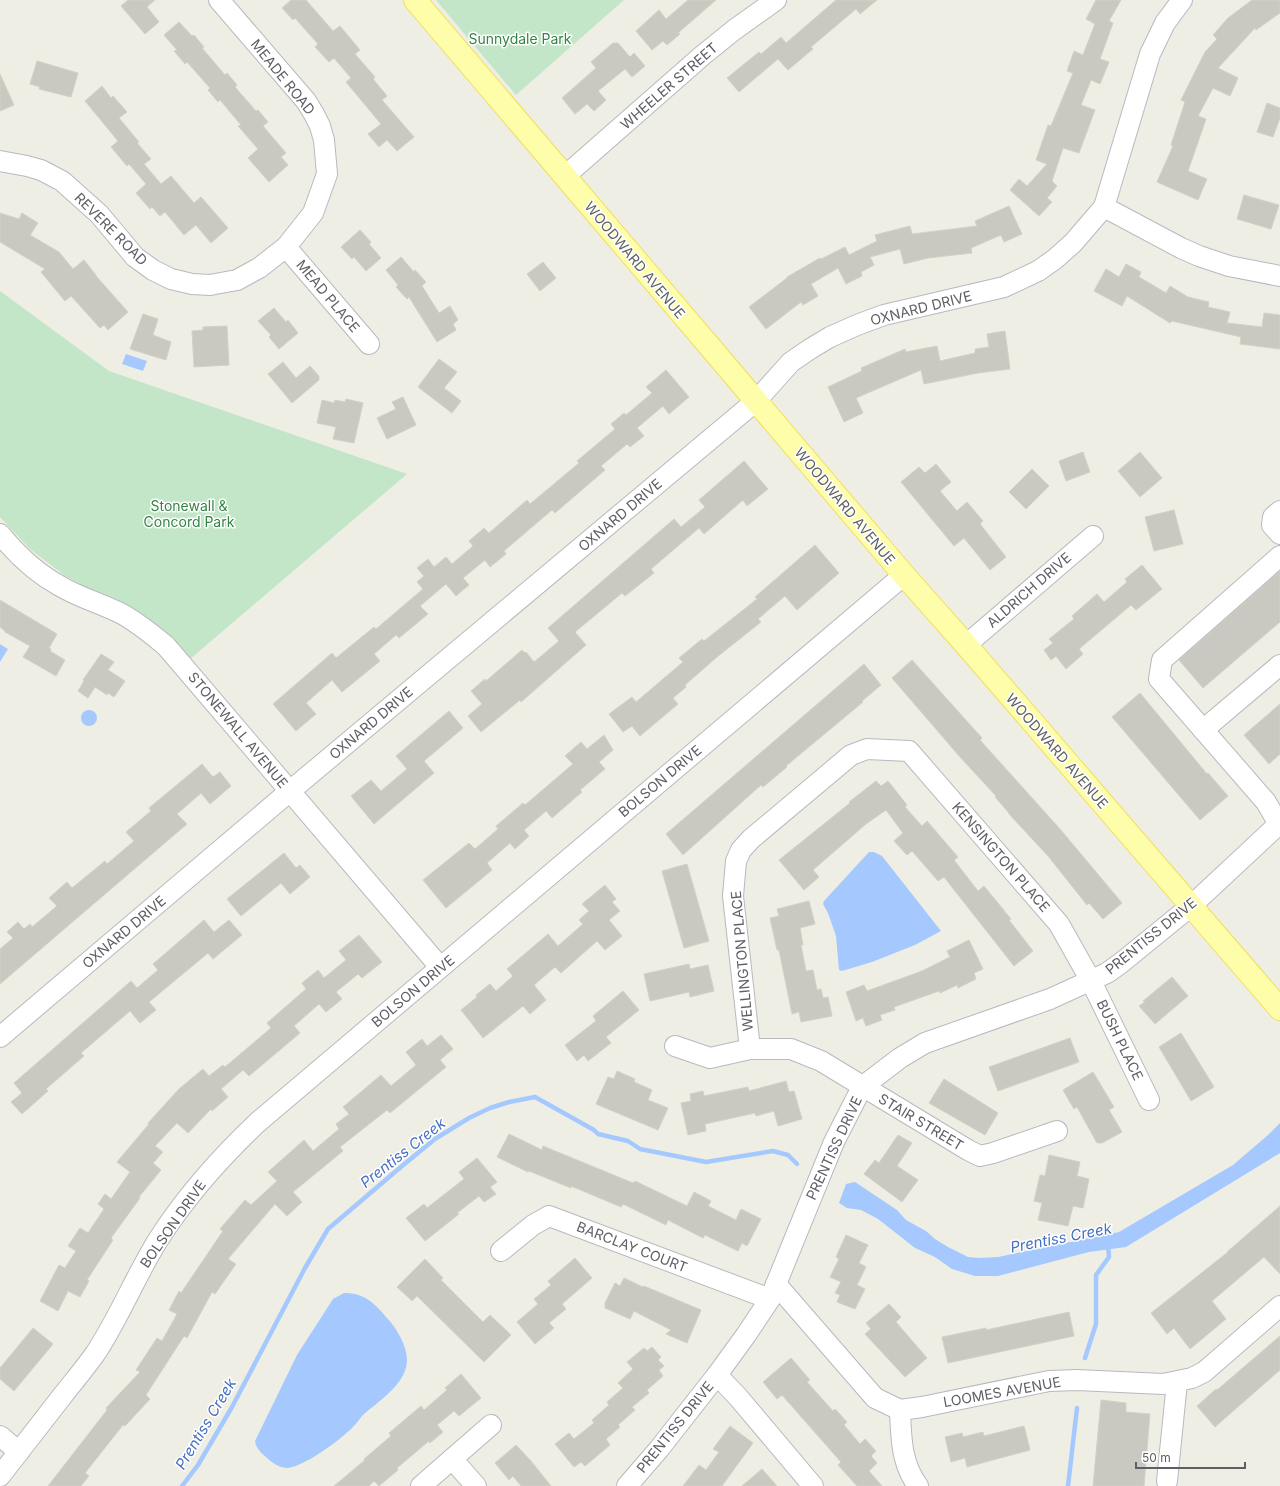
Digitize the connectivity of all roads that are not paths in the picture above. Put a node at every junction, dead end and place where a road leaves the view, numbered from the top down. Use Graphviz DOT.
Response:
graph roads {
  1 [pos="219,0"];
  2 [pos="415,0"];
  3 [pos="776,0"];
  4 [pos="1182,0"];
  5 [pos="0,161"];
  6 [pos="565,176"];
  7 [pos="1104,206"];
  8 [pos="286,247"];
  9 [pos="1280,276"];
  10 [pos="369,344"];
  11 [pos="756,401"];
  12 [pos="1280,511"];
  13 [pos="0,534"];
  14 [pos="1280,534"];
  15 [pos="1093,536"];
  16 [pos="1280,556"];
  17 [pos="904,575"];
  18 [pos="966,645"];
  19 [pos="1280,665"];
  20 [pos="1203,730"];
  21 [pos="897,750"];
  22 [pos="290,791"];
  23 [pos="1279,825"];
  24 [pos="1191,906"];
  25 [pos="440,967"];
  26 [pos="1092,981"];
  27 [pos="1280,1009"];
  28 [pos="0,1037"];
  29 [pos="675,1046"];
  30 [pos="750,1049"];
  31 [pos="862,1087"];
  32 [pos="1148,1100"];
  33 [pos="1057,1131"];
  34 [pos="501,1251"];
  35 [pos="773,1291"];
  36 [pos="1280,1306"];
  37 [pos="717,1375"];
  38 [pos="1176,1382"];
  39 [pos="900,1410"];
  40 [pos="491,1425"];
  41 [pos="0,1436"];
  42 [pos="19,1452"];
  43 [pos="452,1459"];
  44 [pos="0,1476"];
  45 [pos="1167,1482"];
  46 [pos="421,1486"];
  47 [pos="476,1486"];
  48 [pos="627,1486"];
  49 [pos="813,1486"];
  50 [pos="918,1486"];
  1 -- 8 [label="street, MEADE ROAD"];
  2 -- 6 [label="main road, WOODWARD AVENUE"];
  3 -- 6 [label="street, WHEELER STREET"];
  4 -- 7 [label="street, OXNARD DRIVE"];
  5 -- 8 [label="street, REVERE ROAD"];
  6 -- 11 [label="main road, WOODWARD AVENUE"];
  7 -- 9 [label="street"];
  7 -- 11 [label="street, OXNARD DRIVE"];
  8 -- 10 [label="street, MEAD PLACE"];
  11 -- 17 [label="main road, WOODWARD AVENUE"];
  11 -- 22 [label="street, OXNARD DRIVE"];
  12 -- 14 [label="street"];
  13 -- 22 [label="street, STONEWALL AVENUE"];
  15 -- 18 [label="street, ALDRICH DRIVE"];
  16 -- 20 [label="street"];
  17 -- 18 [label="main road, WOODWARD AVENUE"];
  17 -- 25 [label="street, BOLSON DRIVE"];
  18 -- 24 [label="main road, WOODWARD AVENUE"];
  19 -- 20 [label="street"];
  20 -- 23 [label="street"];
  21 -- 26 [label="street, KENSINGTON PLACE"];
  21 -- 30 [label="street, WELLINGTON PLACE"];
  22 -- 25 [label="street, STONEWALL AVENUE"];
  22 -- 28 [label="street, OXNARD DRIVE"];
  23 -- 24 [label="street, PRENTISS DRIVE"];
  24 -- 26 [label="street, PRENTISS DRIVE"];
  24 -- 27 [label="main road, WOODWARD AVENUE"];
  25 -- 42 [label="street, BOLSON DRIVE"];
  26 -- 31 [label="street, PRENTISS DRIVE"];
  26 -- 32 [label="street, BUSH PLACE"];
  29 -- 30 [label="street, STAIR STREET"];
  30 -- 31 [label="street, STAIR STREET"];
  31 -- 33 [label="street, STAIR STREET"];
  31 -- 35 [label="street, PRENTISS DRIVE"];
  34 -- 35 [label="street, BARCLAY COURT"];
  35 -- 37 [label="street, PRENTISS DRIVE"];
  35 -- 39 [label="street"];
  36 -- 38 [label="street, LOOMES AVENUE"];
  37 -- 48 [label="street, PRENTISS DRIVE"];
  37 -- 49 [label="street"];
  38 -- 39 [label="street, LOOMES AVENUE"];
  38 -- 45 [label="street"];
  39 -- 50 [label="street"];
  40 -- 43 [label="street"];
  41 -- 42 [label="street"];
  42 -- 44 [label="street, BOLSON DRIVE"];
  43 -- 46 [label="street"];
  43 -- 47 [label="street"];
}
